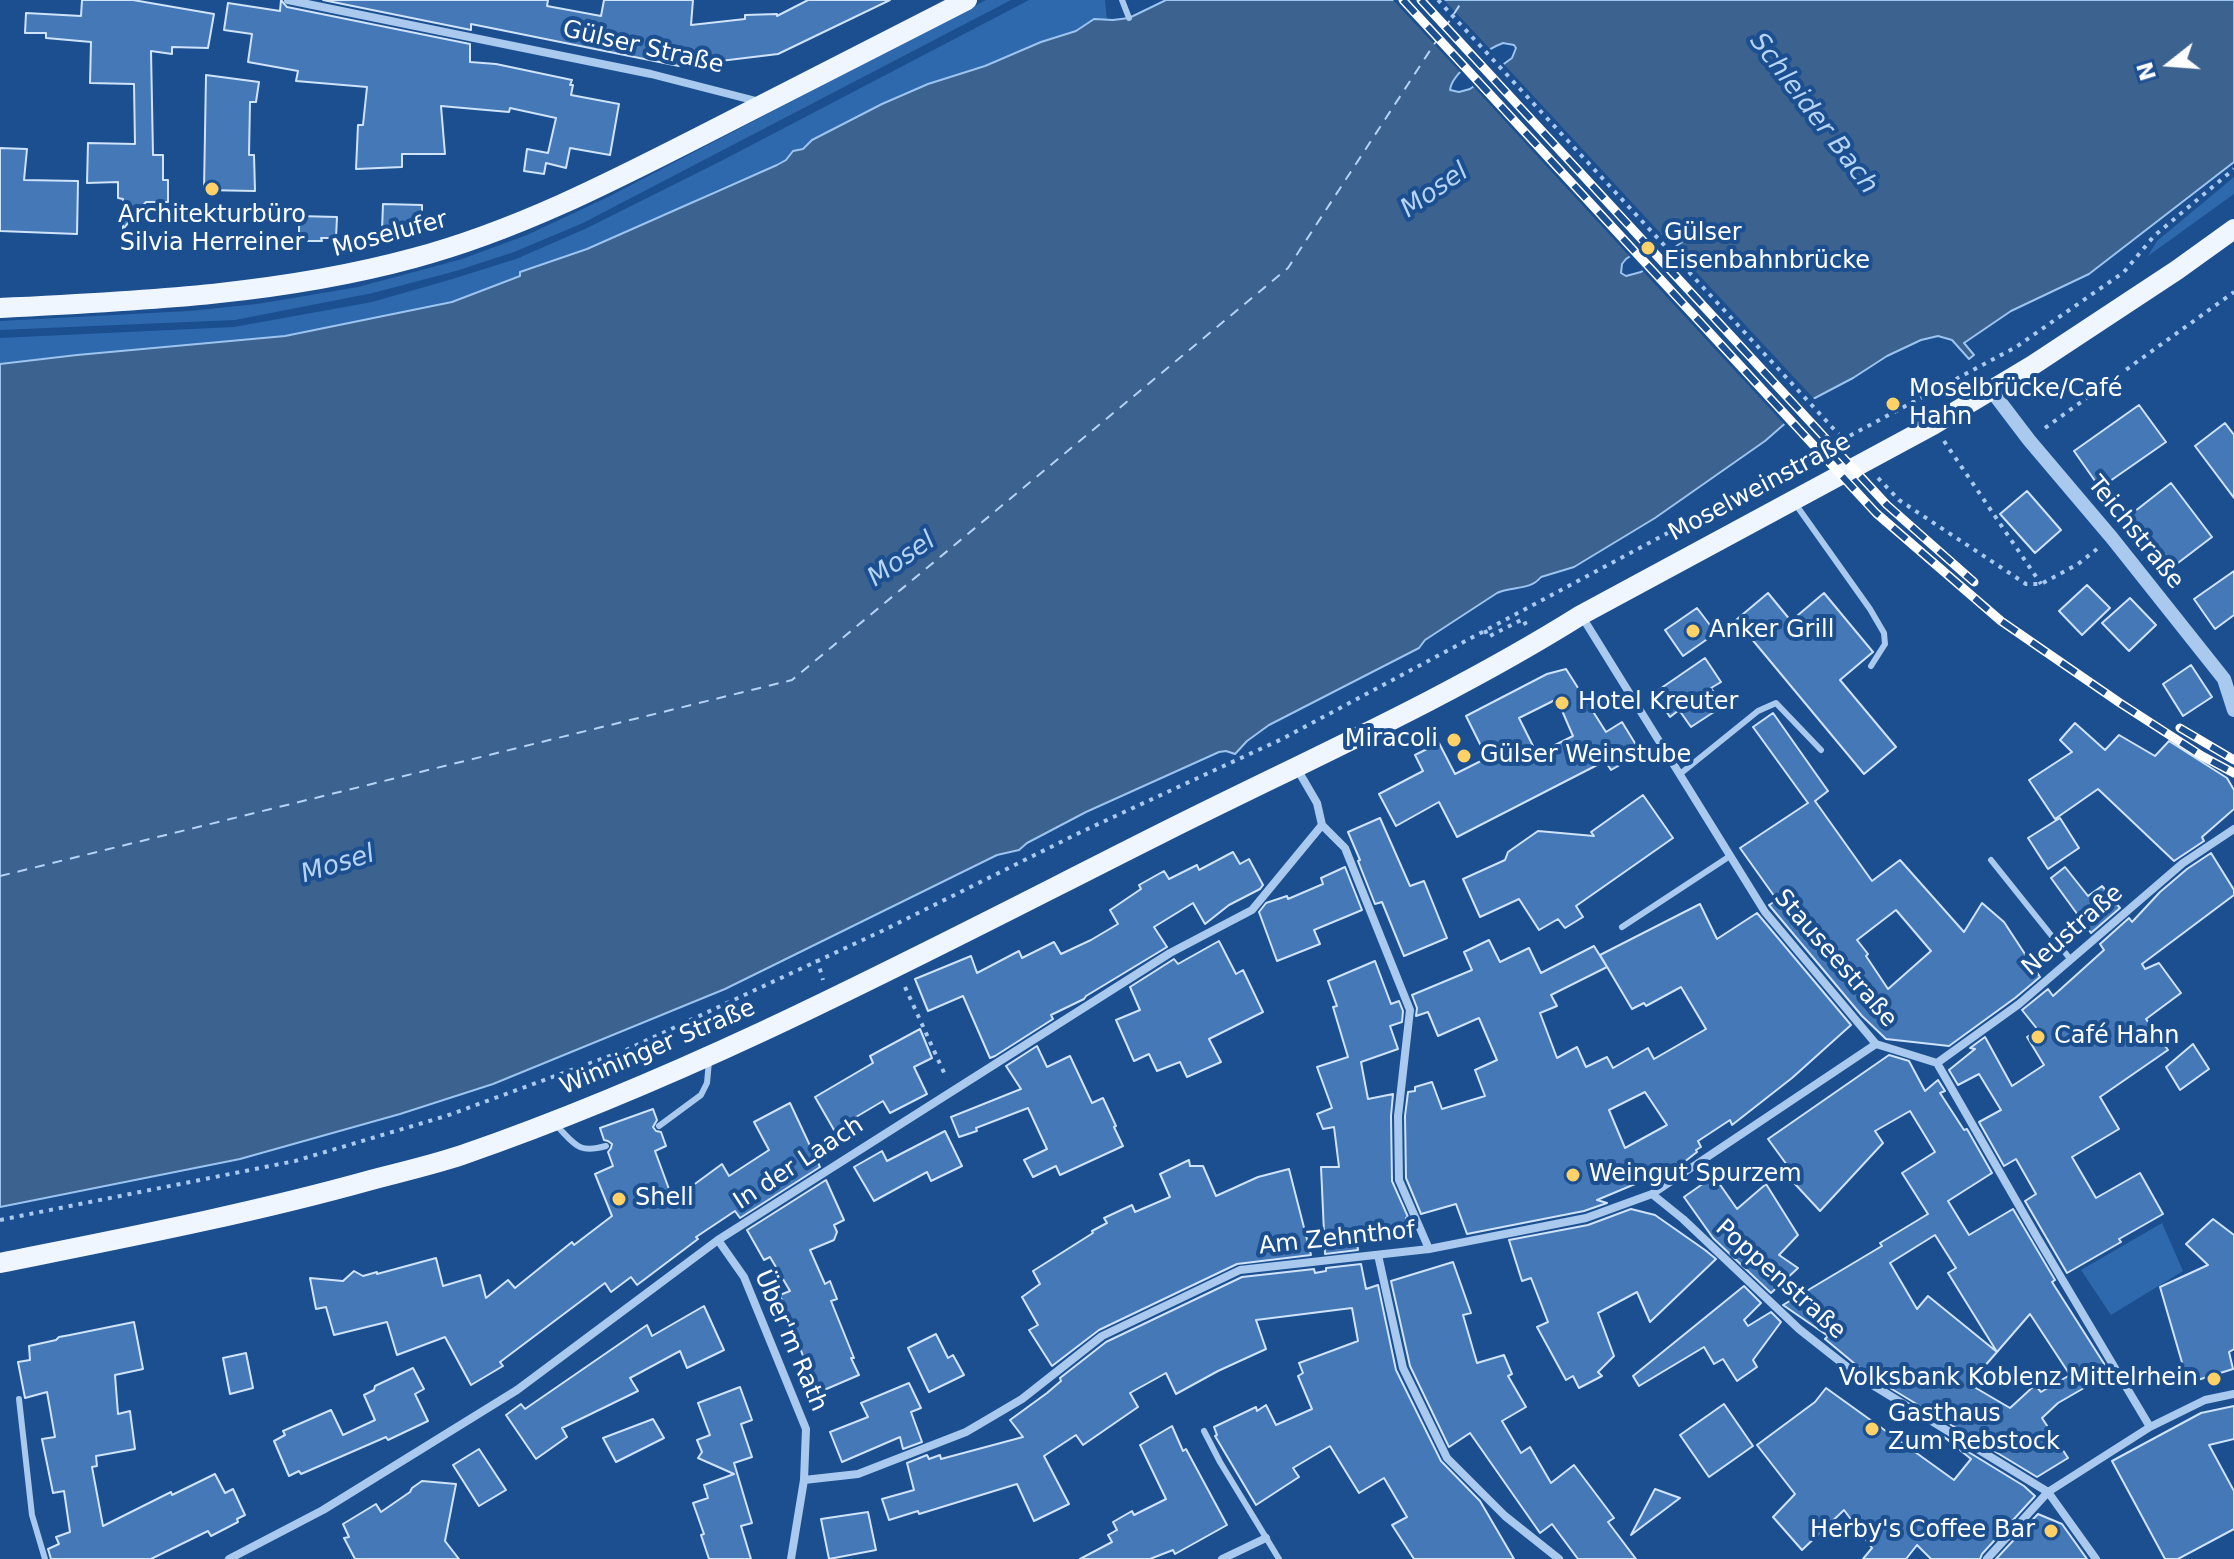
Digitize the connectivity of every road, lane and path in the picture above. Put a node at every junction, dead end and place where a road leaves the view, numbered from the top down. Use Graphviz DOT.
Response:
graph roads {
  1 [pos="288,0"];
  2 [pos="967,0"];
  3 [pos="1122,0"];
  4 [pos="1438,0"];
  5 [pos="1129,18"];
  6 [pos="764,104"];
  7 [pos="2234,169"];
  8 [pos="2234,229"];
  9 [pos="2234,292"];
  10 [pos="0,308"];
  11 [pos="1991,390"];
  12 [pos="2029,440"];
  13 [pos="1845,442"];
  14 [pos="1947,446"];
  15 [pos="1877,477"];
  16 [pos="1792,501"];
  17 [pos="2096,550"];
  18 [pos="2041,584"];
  19 [pos="1581,615"];
  20 [pos="1871,666"];
  21 [pos="2229,674"];
  22 [pos="2234,710"];
  23 [pos="1821,750"];
  24 [pos="1296,766"];
  25 [pos="1680,774"];
  26 [pos="1322,825"];
  27 [pos="2234,829"];
  28 [pos="1730,856"];
  29 [pos="1991,860"];
  30 [pos="1622,927"];
  31 [pos="2071,960"];
  32 [pos="904,984"];
  33 [pos="1876,1044"];
  34 [pos="710,1056"];
  35 [pos="1937,1063"];
  36 [pos="952,1090"];
  37 [pos="553,1121"];
  38 [pos="659,1126"];
  39 [pos="606,1146"];
  40 [pos="1652,1194"];
  41 [pos="0,1220"];
  42 [pos="718,1240"];
  43 [pos="1429,1249"];
  44 [pos="1378,1255"];
  45 [pos="0,1263"];
  46 [pos="2234,1394"];
  47 [pos="19,1399"];
  48 [pos="2150,1427"];
  49 [pos="1204,1431"];
  50 [pos="804,1480"];
  51 [pos="2048,1492"];
  52 [pos="1266,1538"];
  53 [pos="45,1559"];
  54 [pos="229,1559"];
  55 [pos="791,1559"];
  56 [pos="1222,1559"];
  57 [pos="1279,1559"];
  58 [pos="1559,1559"];
  59 [pos="1987,1559"];
  60 [pos="2096,1559"];
  1 -- 6 [label="street, Gülser Straße"];
  2 -- 6 [label="main road"];
  3 -- 5 [label="lane"];
  4 -- 13 [label="path"];
  6 -- 10 [label="main road, Moselufer"];
  7 -- 41 [label="path"];
  8 -- 11 [label="main road, Moselweinstraße"];
  9 -- 12 [label="path"];
  11 -- 12 [label="street, Teichstraße"];
  11 -- 16 [label="main road, Moselweinstraße"];
  12 -- 21 [label="street, Teichstraße"];
  14 -- 18 [label="path"];
  15 -- 18 [label="path"];
  16 -- 19 [label="main road, Moselweinstraße"];
  16 -- 20 [label="lane"];
  17 -- 18 [label="path"];
  19 -- 24 [label="main road, Moselweinstraße"];
  19 -- 25 [label="street, Stauseestraße"];
  21 -- 22 [label="street, Teichstraße"];
  23 -- 25 [label="lane"];
  24 -- 26 [label="street"];
  24 -- 34 [label="main road, Winninger Straße"];
  25 -- 28 [label="street, Stauseestraße"];
  26 -- 36 [label="street, In der Laach"];
  26 -- 43 [label="street"];
  27 -- 31 [label="street, Neustraße"];
  28 -- 30 [label="lane"];
  28 -- 33 [label="street, Stauseestraße"];
  29 -- 31 [label="lane"];
  31 -- 35 [label="street, Neustraße"];
  32 -- 36 [label="path"];
  33 -- 35 [label="street, Stauseestraße"];
  33 -- 40 [label="street, Am Zehnthof"];
  34 -- 37 [label="main road, Winninger Straße"];
  34 -- 38 [label="lane"];
  35 -- 48 [label="street"];
  36 -- 42 [label="street, In der Laach"];
  37 -- 39 [label="lane"];
  37 -- 45 [label="main road, Winninger Straße"];
  40 -- 43 [label="street, Am Zehnthof"];
  40 -- 51 [label="street, Poppenstraße"];
  42 -- 50 [label="street, Über'm Rath"];
  42 -- 54 [label="street, In der Laach"];
  43 -- 44 [label="street, Am Zehnthof"];
  44 -- 50 [label="street, Am Zehnthof"];
  44 -- 58 [label="street"];
  46 -- 48 [label="street"];
  47 -- 53 [label="lane"];
  48 -- 51 [label="street"];
  49 -- 52 [label="lane"];
  50 -- 55 [label="street, Über'm Rath"];
  51 -- 59 [label="street"];
  51 -- 60 [label="street"];
  52 -- 56 [label="street"];
  52 -- 57 [label="lane"];
}
